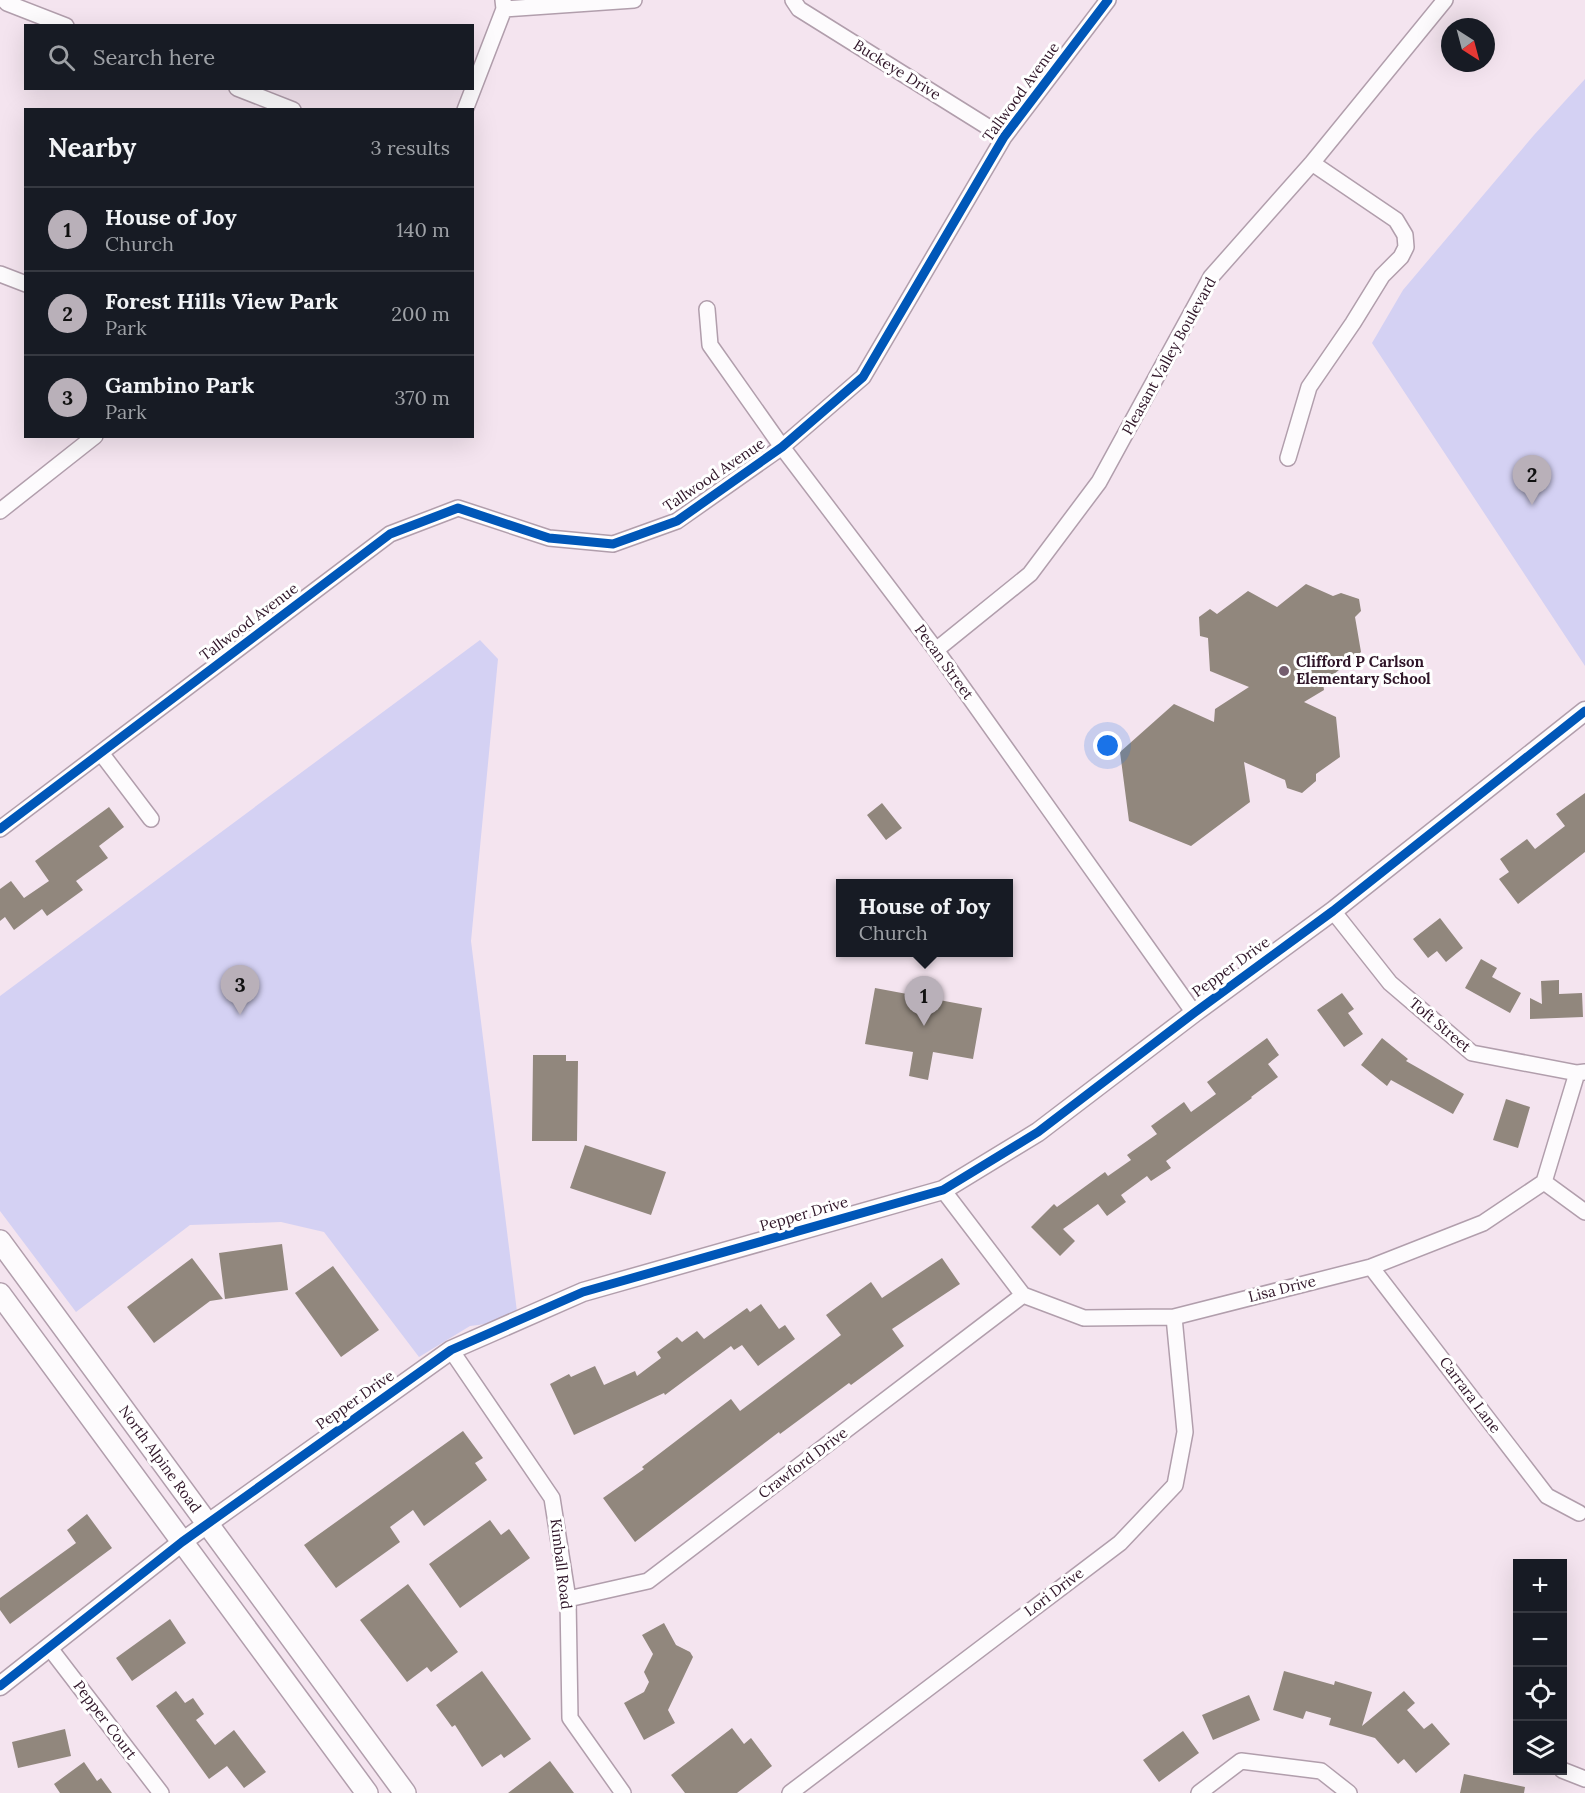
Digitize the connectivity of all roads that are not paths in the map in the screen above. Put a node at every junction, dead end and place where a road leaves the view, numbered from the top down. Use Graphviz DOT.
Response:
graph roads {
  1 [pos="4,0"];
  2 [pos="634,0"];
  3 [pos="793,0"];
  4 [pos="1108,0"];
  5 [pos="1444,0"];
  6 [pos="504,4"];
  7 [pos="61,24"];
  8 [pos="474,86"];
  9 [pos="242,90"];
  10 [pos="472,90"];
  11 [pos="288,108"];
  12 [pos="466,108"];
  13 [pos="1004,137"];
  14 [pos="1312,164"];
  15 [pos="0,274"];
  16 [pos="24,283"];
  17 [pos="707,309"];
  18 [pos="92,438"];
  19 [pos="782,447"];
  20 [pos="1288,458"];
  21 [pos="0,511"];
  22 [pos="936,650"];
  23 [pos="1585,711"];
  24 [pos="101,753"];
  25 [pos="151,819"];
  26 [pos="0,829"];
  27 [pos="1333,911"];
  28 [pos="1194,1013"];
  29 [pos="1581,1072"];
  30 [pos="1544,1182"];
  31 [pos="943,1190"];
  32 [pos="1585,1212"];
  33 [pos="0,1241"];
  34 [pos="1371,1267"];
  35 [pos="0,1294"];
  36 [pos="1023,1295"];
  37 [pos="1174,1317"];
  38 [pos="451,1350"];
  39 [pos="1578,1513"];
  40 [pos="207,1523"];
  41 [pos="182,1542"];
  42 [pos="568,1599"];
  43 [pos="49,1647"];
  44 [pos="0,1686"];
  45 [pos="1567,1772"];
  46 [pos="1585,1779"];
  47 [pos="161,1793"];
  48 [pos="367,1793"];
  49 [pos="405,1793"];
  50 [pos="623,1793"];
  51 [pos="790,1793"];
  52 [pos="1199,1793"];
  53 [pos="1349,1793"];
  1 -- 7 [label="street"];
  2 -- 6 [label="street"];
  3 -- 13 [label="street, Buckeye Drive"];
  4 -- 13 [label="street, Tallwood Avenue"];
  5 -- 14 [label="street, Pleasant Valley Boulevard"];
  6 -- 8 [label="street"];
  9 -- 11 [label="street"];
  10 -- 12 [label="street"];
  13 -- 19 [label="street, Tallwood Avenue"];
  14 -- 20 [label="street"];
  14 -- 22 [label="street, Pleasant Valley Boulevard"];
  15 -- 16 [label="street"];
  17 -- 19 [label="street, Pecan Street"];
  18 -- 21 [label="street"];
  19 -- 22 [label="street, Pecan Street"];
  19 -- 24 [label="street, Tallwood Avenue"];
  22 -- 28 [label="street, Pecan Street"];
  23 -- 27 [label="street, Pepper Drive"];
  24 -- 25 [label="street"];
  24 -- 26 [label="street, Tallwood Avenue"];
  27 -- 28 [label="street, Pepper Drive"];
  27 -- 29 [label="street, Toft Street"];
  28 -- 31 [label="street, Pepper Drive"];
  29 -- 30 [label="street"];
  30 -- 32 [label="street"];
  30 -- 34 [label="street, Lisa Drive"];
  31 -- 36 [label="street"];
  31 -- 38 [label="street, Pepper Drive"];
  33 -- 40 [label="main road, North Alpine Road"];
  34 -- 37 [label="street, Lisa Drive"];
  34 -- 39 [label="street, Carrara Lane"];
  35 -- 41 [label="main road, North Alpine Road"];
  36 -- 37 [label="street, Lisa Drive"];
  36 -- 42 [label="street, Crawford Drive"];
  37 -- 51 [label="street, Lori Drive"];
  38 -- 40 [label="street, Pepper Drive"];
  38 -- 42 [label="street, Kimball Road"];
  40 -- 41 [label="street, Pepper Drive"];
  40 -- 49 [label="main road, North Alpine Road"];
  41 -- 43 [label="street, Pepper Drive"];
  41 -- 48 [label="main road, North Alpine Road"];
  42 -- 50 [label="street, Kimball Road"];
  43 -- 44 [label="street, Pepper Drive"];
  43 -- 47 [label="street, Pepper Court"];
  45 -- 46 [label="street"];
  52 -- 53 [label="street"];
}
